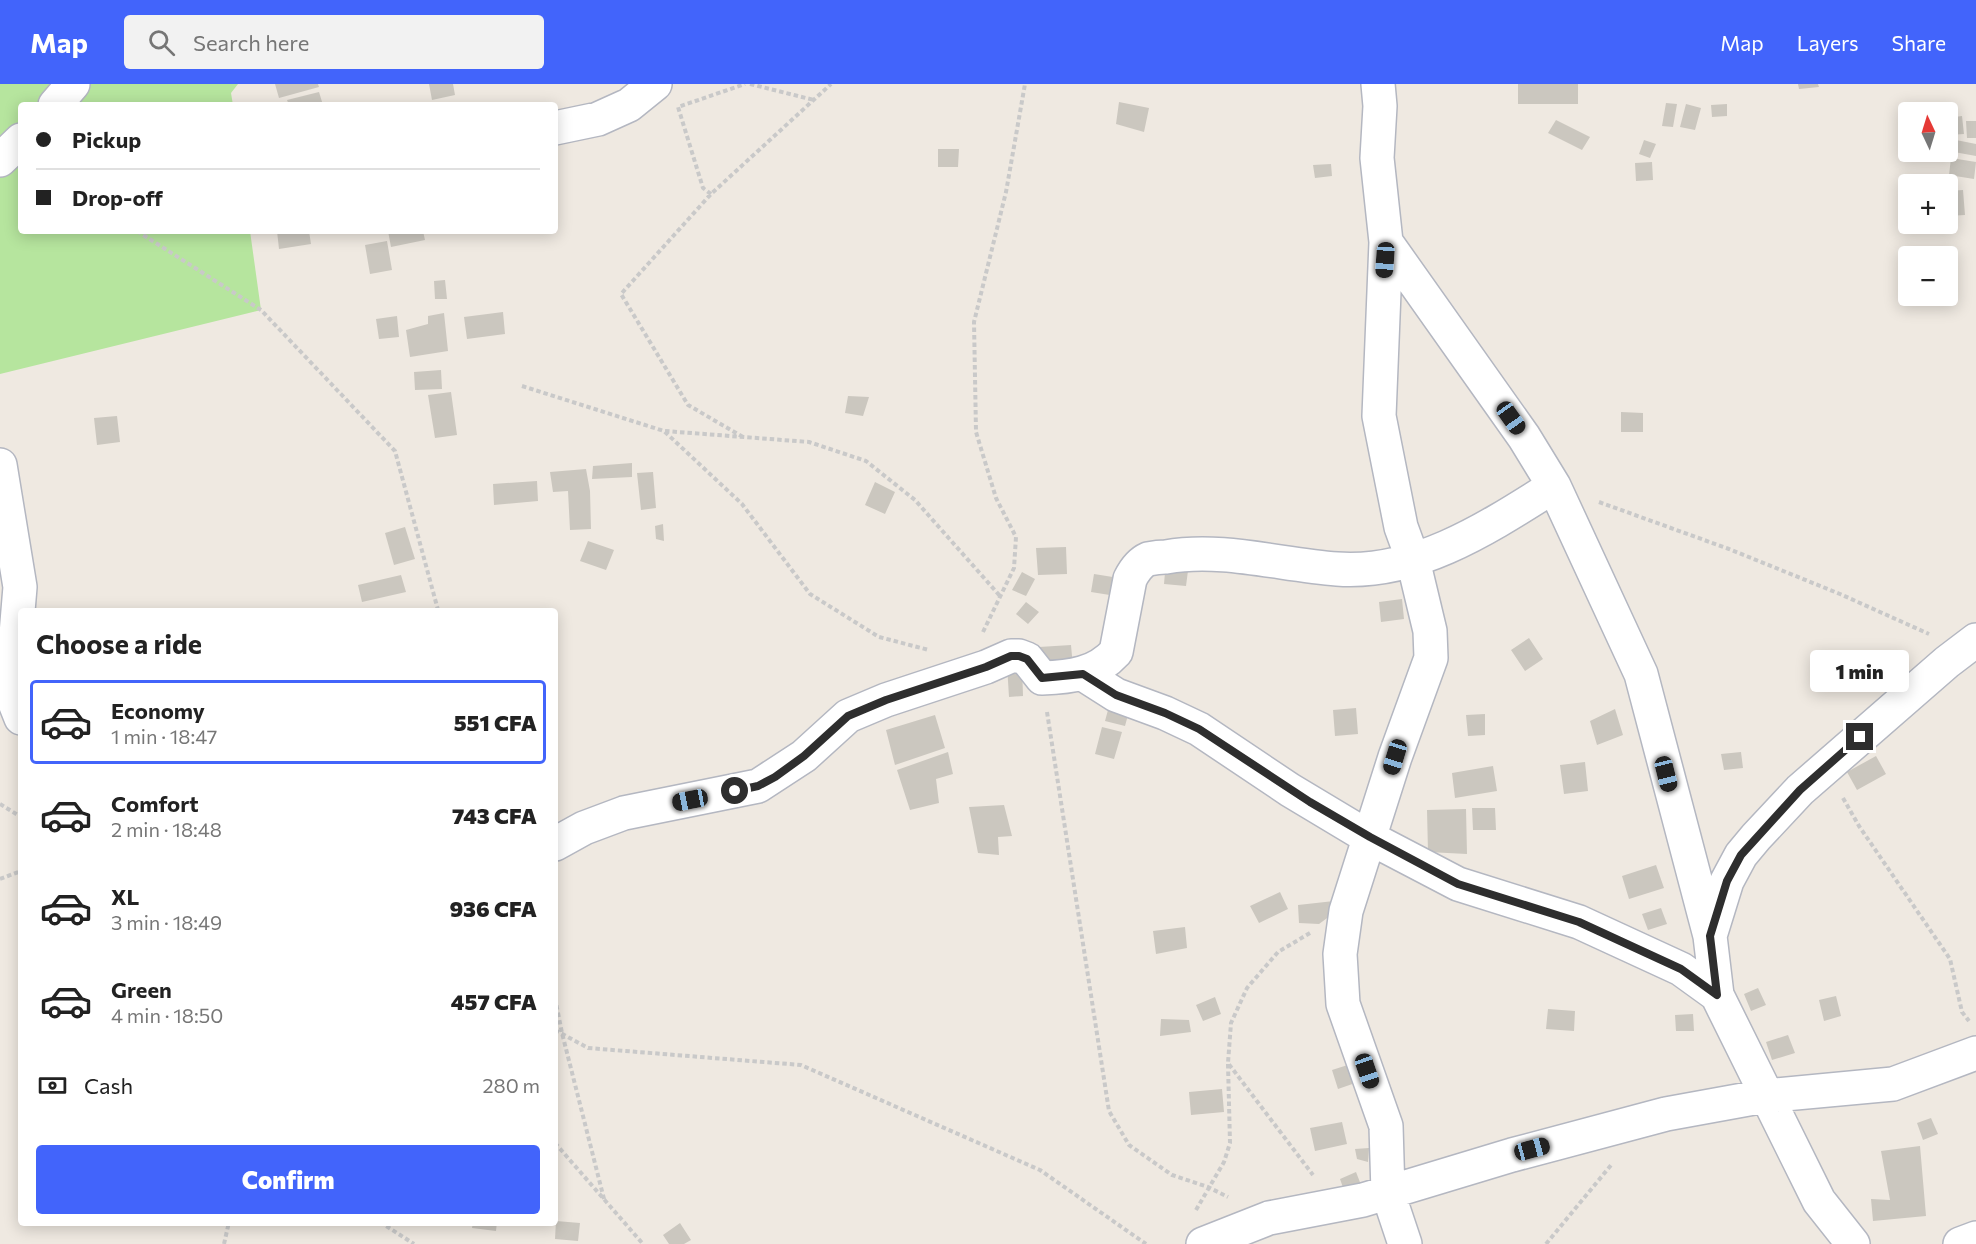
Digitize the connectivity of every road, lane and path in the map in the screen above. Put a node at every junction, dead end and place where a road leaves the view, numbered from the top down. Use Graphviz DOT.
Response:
graph roads {
  1 [pos="73,84"];
  2 [pos="655,84"];
  3 [pos="745,84"];
  4 [pos="750,84"];
  5 [pos="831,84"];
  6 [pos="1025,84"];
  7 [pos="1378,84"];
  8 [pos="814,101"];
  9 [pos="58,102"];
  10 [pos="558,127"];
  11 [pos="18,143"];
  12 [pos="0,160"];
  13 [pos="711,194"];
  14 [pos="142,234"];
  15 [pos="1386,242"];
  16 [pos="522,386"];
  17 [pos="664,431"];
  18 [pos="743,437"];
  19 [pos="0,465"];
  20 [pos="1554,486"];
  21 [pos="1413,560"];
  22 [pos="1000,596"];
  23 [pos="18,608"];
  24 [pos="437,608"];
  25 [pos="18,612"];
  26 [pos="1969,645"];
  27 [pos="933,652"];
  28 [pos="986,667"];
  29 [pos="1083,674"];
  30 [pos="1042,678"];
  31 [pos="18,709"];
  32 [pos="1826,767"];
  33 [pos="0,804"];
  34 [pos="18,815"];
  35 [pos="1370,837"];
  36 [pos="558,842"];
  37 [pos="18,872"];
  38 [pos="0,879"];
  39 [pos="1346,911"];
  40 [pos="1710,936"];
  41 [pos="1717,995"];
  42 [pos="558,1013"];
  43 [pos="1976,1028"];
  44 [pos="558,1031"];
  45 [pos="562,1033"];
  46 [pos="1976,1053"];
  47 [pos="1228,1063"];
  48 [pos="1766,1095"];
  49 [pos="558,1146"];
  50 [pos="1208,1186"];
  51 [pos="1388,1193"];
  52 [pos="604,1199"];
  53 [pos="1339,1205"];
  54 [pos="1269,1218"];
  55 [pos="228,1226"];
  56 [pos="386,1226"];
  57 [pos="1198,1230"];
  58 [pos="1976,1238"];
  59 [pos="1409,1240"];
  60 [pos="224,1244"];
  61 [pos="414,1244"];
  62 [pos="643,1244"];
  63 [pos="1146,1244"];
  64 [pos="1853,1244"];
  65 [pos="1960,1244"];
  1 -- 9 [label="street"];
  2 -- 10 [label="street"];
  3 -- 13 [label="path"];
  4 -- 8 [label="path"];
  5 -- 8 [label="path"];
  6 -- 22 [label="path"];
  7 -- 15 [label="street"];
  8 -- 13 [label="path"];
  11 -- 12 [label="street"];
  13 -- 18 [label="path"];
  14 -- 24 [label="path"];
  15 -- 20 [label="street"];
  15 -- 21 [label="street"];
  16 -- 17 [label="path"];
  17 -- 18 [label="path"];
  17 -- 27 [label="path"];
  18 -- 22 [label="path"];
  19 -- 23 [label="street"];
  20 -- 21 [label="street"];
  20 -- 26 [label="path"];
  20 -- 40 [label="street"];
  21 -- 29 [label="street"];
  21 -- 35 [label="street"];
  22 -- 28 [label="path"];
  25 -- 31 [label="street"];
  26 -- 32 [label="street"];
  28 -- 30 [label="street"];
  28 -- 36 [label="street"];
  29 -- 30 [label="street"];
  29 -- 35 [label="street"];
  30 -- 50 [label="path"];
  32 -- 40 [label="street"];
  32 -- 43 [label="path"];
  33 -- 34 [label="path"];
  35 -- 39 [label="street"];
  35 -- 41 [label="street"];
  37 -- 38 [label="path"];
  39 -- 47 [label="path"];
  39 -- 51 [label="street"];
  40 -- 41 [label="street"];
  41 -- 48 [label="street"];
  42 -- 45 [label="path"];
  44 -- 45 [label="path"];
  45 -- 52 [label="path"];
  45 -- 63 [label="path"];
  46 -- 48 [label="street"];
  47 -- 50 [label="path"];
  47 -- 53 [label="path"];
  48 -- 51 [label="street"];
  48 -- 64 [label="street"];
  49 -- 52 [label="path"];
  50 -- 54 [label="path"];
  50 -- 57 [label="path"];
  51 -- 53 [label="street"];
  51 -- 59 [label="street"];
  52 -- 62 [label="path"];
  53 -- 54 [label="street"];
  54 -- 57 [label="street"];
  55 -- 60 [label="path"];
  56 -- 61 [label="path"];
  58 -- 65 [label="street"];
}
